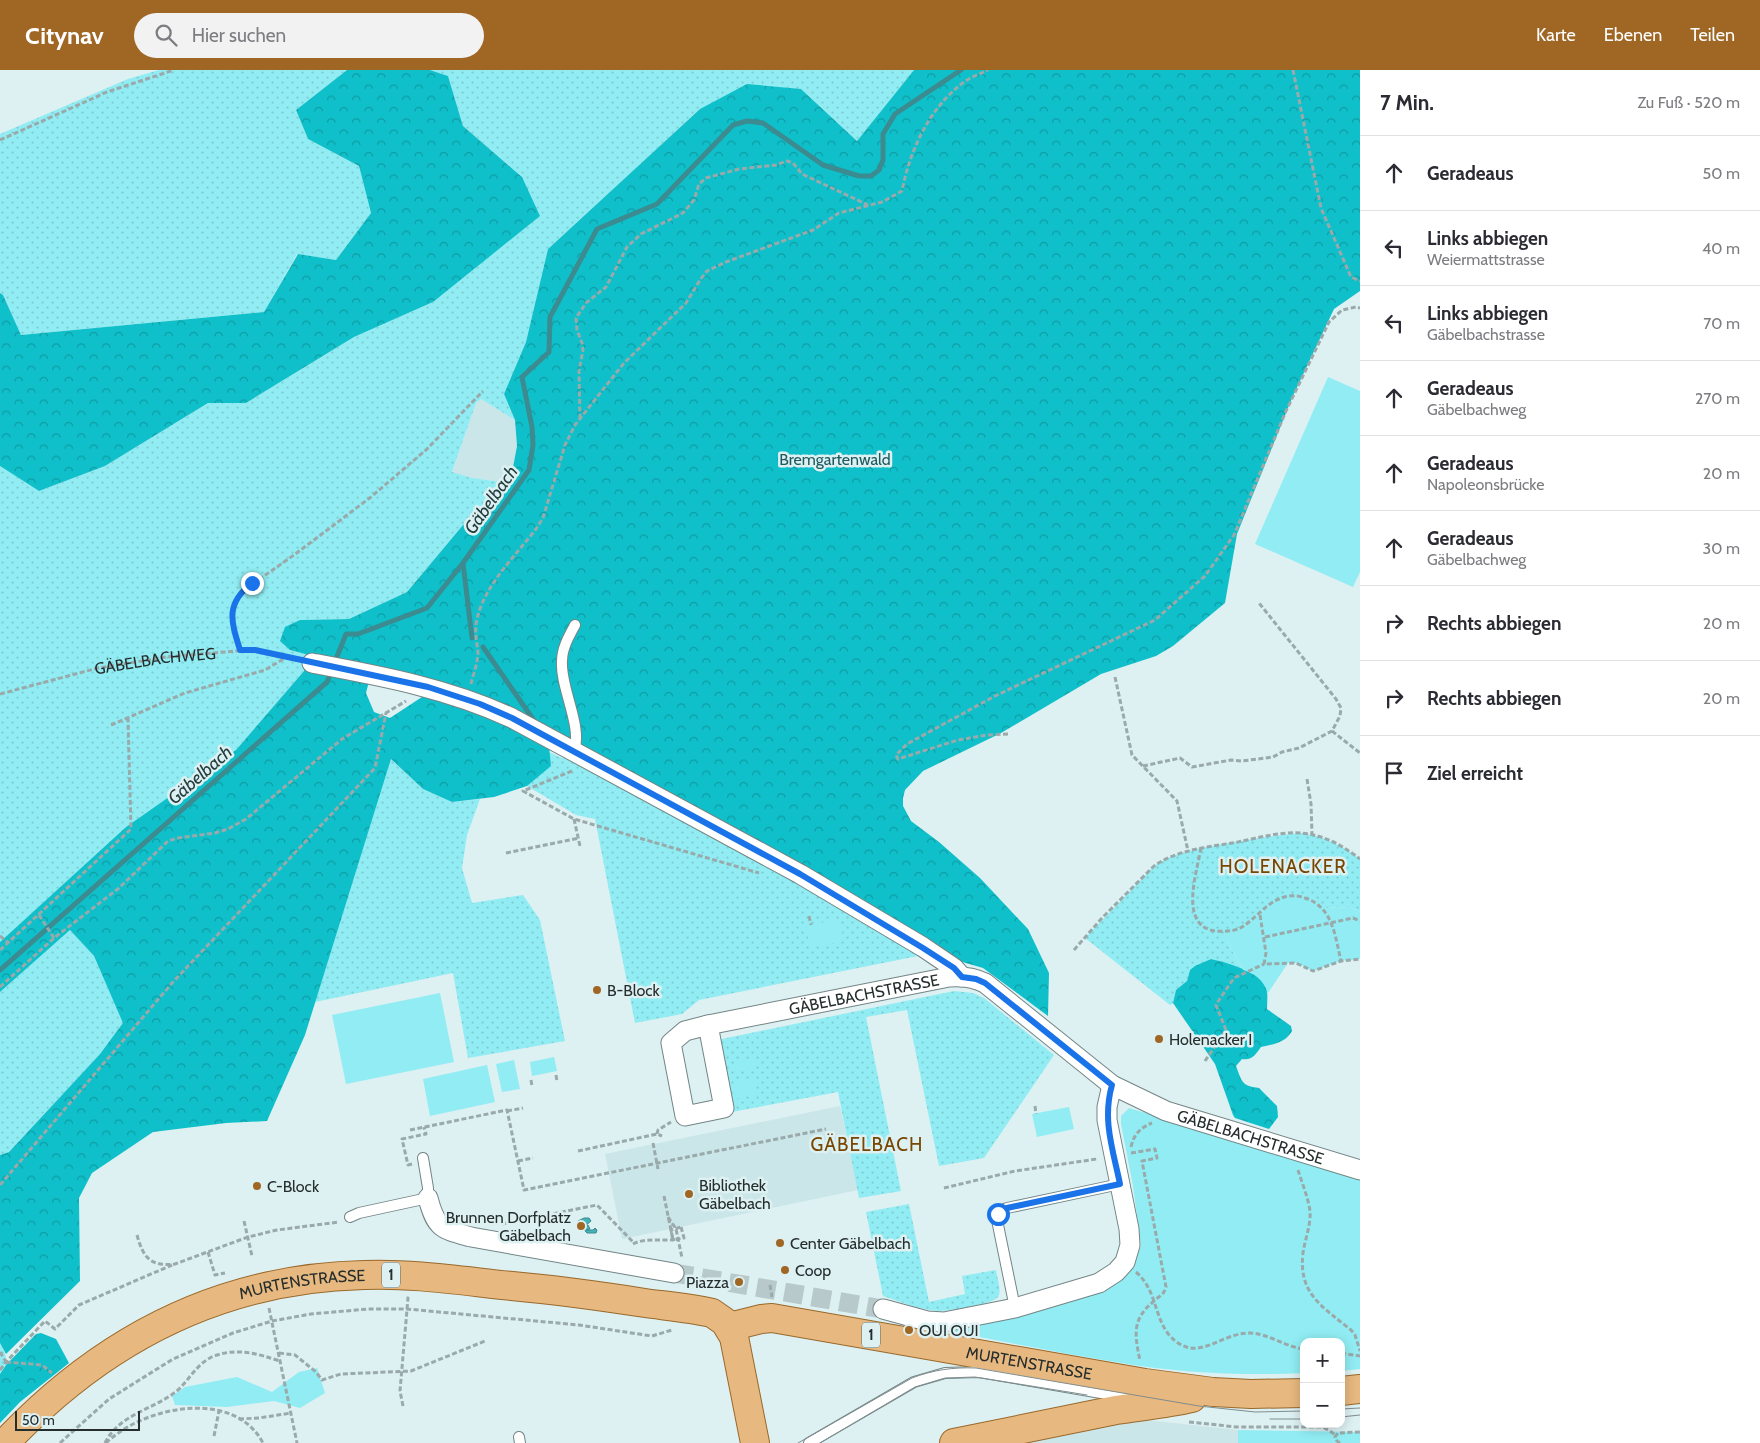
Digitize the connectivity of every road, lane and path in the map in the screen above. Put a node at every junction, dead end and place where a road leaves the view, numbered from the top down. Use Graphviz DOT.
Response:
graph roads {
  1 [pos="174,70"];
  2 [pos="988,70"];
  3 [pos="1293,70"];
  4 [pos="0,140"];
  5 [pos="869,205"];
  6 [pos="1360,281"];
  7 [pos="1359,306"];
  8 [pos="483,391"];
  9 [pos="580,420"];
  10 [pos="1259,604"];
  11 [pos="575,625"];
  12 [pos="240,650"];
  13 [pos="286,658"];
  14 [pos="312,663"];
  15 [pos="1115,677"];
  16 [pos="0,694"];
  17 [pos="468,699"];
  18 [pos="128,719"];
  19 [pos="111,725"];
  20 [pos="1332,731"];
  21 [pos="1008,734"];
  22 [pos="574,752"];
  23 [pos="1360,753"];
  24 [pos="594,762"];
  25 [pos="1143,766"];
  26 [pos="1308,779"];
  27 [pos="574,819"];
  28 [pos="1312,834"];
  29 [pos="579,838"];
  30 [pos="580,846"];
  31 [pos="1201,848"];
  32 [pos="1188,851"];
  33 [pos="506,853"];
  34 [pos="771,858"];
  35 [pos="1360,859"];
  36 [pos="39,915"];
  37 [pos="1260,915"];
  38 [pos="809,916"];
  39 [pos="1360,921"];
  40 [pos="1331,922"];
  41 [pos="811,925"];
  42 [pos="0,936"];
  43 [pos="1265,937"];
  44 [pos="54,938"];
  45 [pos="9,943"];
  46 [pos="0,950"];
  47 [pos="1074,950"];
  48 [pos="1360,959"];
  49 [pos="1341,961"];
  50 [pos="1264,964"];
  51 [pos="962,977"];
  52 [pos="0,987"];
  53 [pos="708,1025"];
  54 [pos="1205,1061"];
  55 [pos="556,1076"];
  56 [pos="531,1080"];
  57 [pos="557,1081"];
  58 [pos="1112,1085"];
  59 [pos="532,1086"];
  60 [pos="1035,1106"];
  61 [pos="523,1108"];
  62 [pos="507,1111"];
  63 [pos="1036,1114"];
  64 [pos="671,1122"];
  65 [pos="1155,1122"];
  66 [pos="424,1127"];
  67 [pos="826,1129"];
  68 [pos="410,1130"];
  69 [pos="657,1134"];
  70 [pos="662,1136"];
  71 [pos="653,1143"];
  72 [pos="578,1151"];
  73 [pos="533,1158"];
  74 [pos="1097,1159"];
  75 [pos="423,1160"];
  76 [pos="518,1161"];
  77 [pos="1296,1162"];
  78 [pos="657,1163"];
  79 [pos="658,1169"];
  80 [pos="1360,1170"];
  81 [pos="1120,1184"];
  82 [pos="0,1185"];
  83 [pos="944,1188"];
  84 [pos="664,1196"];
  85 [pos="428,1198"];
  86 [pos="668,1216"];
  87 [pos="350,1217"];
  88 [pos="520,1220"];
  89 [pos="244,1221"];
  90 [pos="676,1228"];
  91 [pos="671,1230"];
  92 [pos="137,1236"];
  93 [pos="248,1237"];
  94 [pos="673,1240"];
  95 [pos="208,1252"];
  96 [pos="252,1256"];
  97 [pos="175,1264"];
  98 [pos="1132,1268"];
  99 [pos="226,1273"];
  100 [pos="674,1273"];
  101 [pos="1155,1300"];
  102 [pos="1015,1308"];
  103 [pos="882,1309"];
  104 [pos="407,1310"];
  105 [pos="271,1316"];
  106 [pos="272,1321"];
  107 [pos="729,1327"];
  108 [pos="672,1330"];
  109 [pos="485,1341"];
  110 [pos="1300,1348"];
  111 [pos="1360,1351"];
  112 [pos="0,1352"];
  113 [pos="279,1353"];
  114 [pos="1139,1354"];
  115 [pos="1345,1354"];
  116 [pos="1360,1356"];
  117 [pos="280,1361"];
  118 [pos="1013,1361"];
  119 [pos="6,1362"];
  120 [pos="0,1370"];
  121 [pos="401,1371"];
  122 [pos="979,1372"];
  123 [pos="56,1376"];
  124 [pos="1360,1389"];
  125 [pos="1345,1391"];
  126 [pos="1213,1392"];
  127 [pos="1300,1393"];
  128 [pos="1160,1403"];
  129 [pos="403,1406"];
  130 [pos="219,1411"];
  131 [pos="291,1413"];
  132 [pos="239,1419"];
  133 [pos="1181,1421"];
  134 [pos="1360,1432"];
  135 [pos="1336,1435"];
  136 [pos="214,1436"];
  137 [pos="5,1443"];
  138 [pos="60,1443"];
  139 [pos="105,1443"];
  140 [pos="264,1443"];
  141 [pos="297,1443"];
  142 [pos="755,1443"];
  143 [pos="809,1443"];
  144 [pos="954,1443"];
  145 [pos="1340,1443"];
  1 -- 4 [label="path"];
  2 -- 5 [label="path"];
  3 -- 6 [label="path"];
  5 -- 9 [label="path"];
  5 -- 9 [label="path"];
  7 -- 21 [label="path"];
  8 -- 12 [label="path"];
  9 -- 17 [label="path"];
  10 -- 20 [label="path"];
  11 -- 22 [label="lane"];
  12 -- 13 [label="path, GÄBELBACHWEG"];
  12 -- 16 [label="path, GÄBELBACHWEG"];
  13 -- 14 [label="path, GÄBELBACHWEG"];
  13 -- 18 [label="path"];
  14 -- 17 [label="street"];
  15 -- 25 [label="path"];
  17 -- 22 [label="street"];
  18 -- 19 [label="path"];
  18 -- 36 [label="path"];
  20 -- 23 [label="path"];
  20 -- 25 [label="path"];
  22 -- 24 [label="street"];
  24 -- 27 [label="path"];
  24 -- 34 [label="street"];
  25 -- 32 [label="path"];
  26 -- 28 [label="path"];
  27 -- 29 [label="path"];
  27 -- 34 [label="path"];
  28 -- 31 [label="path"];
  28 -- 35 [label="path"];
  29 -- 30 [label="path"];
  29 -- 33 [label="path"];
  31 -- 32 [label="path"];
  31 -- 37 [label="path"];
  32 -- 47 [label="path"];
  34 -- 51 [label="street"];
  36 -- 44 [label="path"];
  36 -- 45 [label="path"];
  37 -- 40 [label="path"];
  37 -- 43 [label="path"];
  38 -- 41 [label="path"];
  39 -- 40 [label="path"];
  40 -- 43 [label="path"];
  40 -- 49 [label="path"];
  42 -- 45 [label="path"];
  43 -- 50 [label="path"];
  44 -- 52 [label="path"];
  44 -- 82 [label="path"];
  45 -- 46 [label="path"];
  48 -- 49 [label="path"];
  49 -- 50 [label="path"];
  50 -- 54 [label="path"];
  51 -- 53 [label="street, GÄBELBACHSTRASSE"];
  51 -- 58 [label="street, GÄBELBACHSTRASSE"];
  53 -- 53 [label="street, GÄBELBACHSTRASSE"];
  55 -- 57 [label="path"];
  56 -- 59 [label="path"];
  58 -- 80 [label="street, GÄBELBACHSTRASSE"];
  58 -- 81 [label="street"];
  60 -- 63 [label="path"];
  61 -- 62 [label="path"];
  62 -- 66 [label="path"];
  62 -- 76 [label="path"];
  64 -- 69 [label="path"];
  65 -- 101 [label="path"];
  66 -- 68 [label="path"];
  66 -- 75 [label="path"];
  67 -- 78 [label="path"];
  69 -- 70 [label="path"];
  69 -- 72 [label="path"];
  71 -- 78 [label="path"];
  73 -- 76 [label="path"];
  74 -- 83 [label="path"];
  75 -- 85 [label="lane"];
  76 -- 78 [label="path"];
  77 -- 111 [label="path"];
  78 -- 79 [label="path"];
  81 -- 102 [label="street"];
  81 -- 102 [label="lane"];
  84 -- 86 [label="path"];
  85 -- 87 [label="lane"];
  85 -- 100 [label="street"];
  86 -- 90 [label="path"];
  86 -- 91 [label="path"];
  87 -- 93 [label="path"];
  88 -- 94 [label="path"];
  89 -- 93 [label="path"];
  90 -- 91 [label="path"];
  90 -- 94 [label="path"];
  91 -- 94 [label="path"];
  92 -- 97 [label="path"];
  93 -- 95 [label="path"];
  93 -- 96 [label="path"];
  95 -- 97 [label="path"];
  95 -- 99 [label="path"];
  97 -- 119 [label="path"];
  98 -- 101 [label="path"];
  101 -- 110 [label="path"];
  101 -- 114 [label="path"];
  102 -- 103 [label="street"];
  104 -- 106 [label="path"];
  104 -- 108 [label="path"];
  104 -- 121 [label="path"];
  105 -- 106 [label="path"];
  106 -- 113 [label="path"];
  106 -- 138 [label="path"];
  107 -- 118 [label="main road, MURTENSTRASSE / 1"];
  107 -- 137 [label="main road, MURTENSTRASSE / 1"];
  107 -- 142 [label="main road"];
  109 -- 121 [label="path"];
  112 -- 119 [label="path"];
  113 -- 117 [label="path"];
  113 -- 121 [label="path"];
  115 -- 116 [label="path"];
  117 -- 131 [label="path"];
  117 -- 139 [label="path"];
  118 -- 122 [label="lane"];
  118 -- 126 [label="main road, MURTENSTRASSE / 1"];
  119 -- 120 [label="path"];
  119 -- 123 [label="path"];
  121 -- 129 [label="path"];
  122 -- 128 [label="lane"];
  122 -- 143 [label="lane"];
  124 -- 125 [label="main road"];
  126 -- 127 [label="main road, MURTENSTRASSE / 1"];
  126 -- 128 [label="main road, MURTENSTRASSE / 1"];
  128 -- 144 [label="main road, MURTENSTRASSE / 1"];
  130 -- 132 [label="path"];
  130 -- 136 [label="path"];
  130 -- 139 [label="path"];
  131 -- 132 [label="path"];
  131 -- 141 [label="path"];
  132 -- 140 [label="path"];
  133 -- 135 [label="path"];
  134 -- 135 [label="path"];
  135 -- 145 [label="path"];
}
